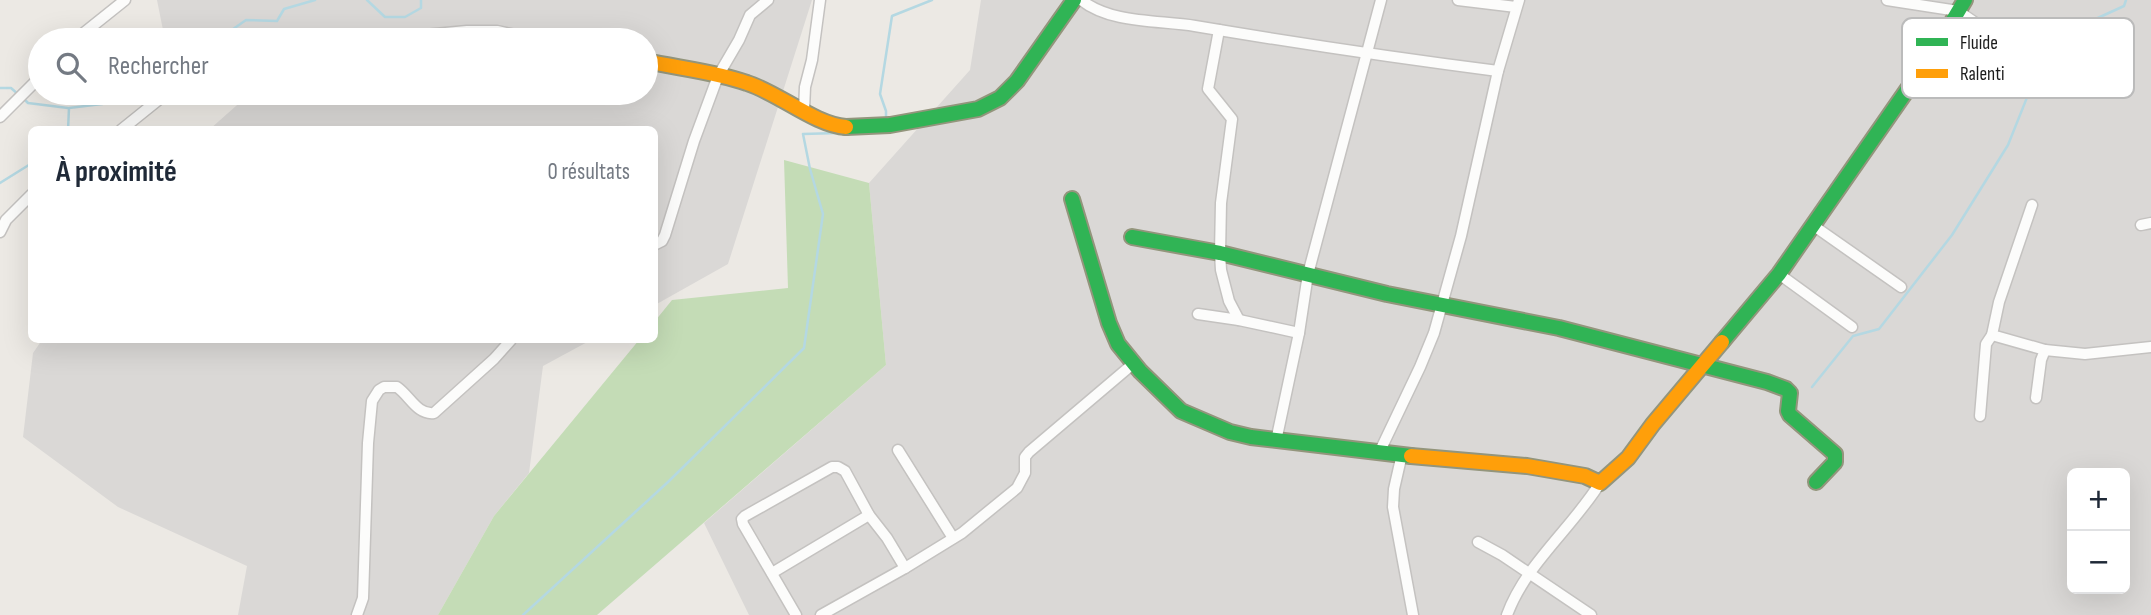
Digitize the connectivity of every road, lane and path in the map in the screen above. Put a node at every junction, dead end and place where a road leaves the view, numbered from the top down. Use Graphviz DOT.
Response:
graph roads {
  1 [pos="125,0"];
  2 [pos="768,0"];
  3 [pos="820,0"];
  4 [pos="1074,0"];
  5 [pos="1082,0"];
  6 [pos="1381,0"];
  7 [pos="1458,0"];
  8 [pos="1887,0"];
  9 [pos="1518,4"];
  10 [pos="1961,6"];
  11 [pos="1975,18"];
  12 [pos="90,28"];
  13 [pos="1219,30"];
  14 [pos="1365,55"];
  15 [pos="658,64"];
  16 [pos="1498,71"];
  17 [pos="718,76"];
  18 [pos="28,90"];
  19 [pos="1902,98"];
  20 [pos="152,105"];
  21 [pos="804,110"];
  22 [pos="0,117"];
  23 [pos="126,126"];
  24 [pos="28,198"];
  25 [pos="1072,199"];
  26 [pos="2032,205"];
  27 [pos="1814,226"];
  28 [pos="0,232"];
  29 [pos="1132,237"];
  30 [pos="658,243"];
  31 [pos="1220,253"];
  32 [pos="1308,274"];
  33 [pos="1779,274"];
  34 [pos="1901,287"];
  35 [pos="1441,305"];
  36 [pos="1198,314"];
  37 [pos="1239,320"];
  38 [pos="1852,327"];
  39 [pos="1299,333"];
  40 [pos="1992,335"];
  41 [pos="508,343"];
  42 [pos="2151,347"];
  43 [pos="2045,349"];
  44 [pos="1134,363"];
  45 [pos="1704,365"];
  46 [pos="2036,398"];
  47 [pos="1980,416"];
  48 [pos="1276,442"];
  49 [pos="898,450"];
  50 [pos="1379,453"];
  51 [pos="1402,454"];
  52 [pos="1816,482"];
  53 [pos="1601,483"];
  54 [pos="869,515"];
  55 [pos="953,538"];
  56 [pos="1478,542"];
  57 [pos="905,568"];
  58 [pos="772,573"];
  59 [pos="1529,574"];
  60 [pos="357,615"];
  61 [pos="796,615"];
  62 [pos="821,615"];
  63 [pos="1413,615"];
  64 [pos="1507,615"];
  65 [pos="1591,615"];
  1 -- 12 [label="street"];
  2 -- 17 [label="street"];
  3 -- 21 [label="street"];
  4 -- 21 [label="street"];
  5 -- 13 [label="street"];
  6 -- 14 [label="street"];
  7 -- 9 [label="street"];
  8 -- 10 [label="street"];
  9 -- 16 [label="street"];
  10 -- 11 [label="street"];
  13 -- 14 [label="street"];
  13 -- 31 [label="street"];
  14 -- 16 [label="street"];
  14 -- 32 [label="street"];
  15 -- 17 [label="street"];
  16 -- 35 [label="street"];
  17 -- 21 [label="street"];
  17 -- 30 [label="street"];
  18 -- 22 [label="street"];
  19 -- 27 [label="street"];
  20 -- 23 [label="street"];
  24 -- 28 [label="street"];
  25 -- 44 [label="street"];
  26 -- 40 [label="street"];
  27 -- 33 [label="street"];
  27 -- 34 [label="street"];
  29 -- 31 [label="street"];
  31 -- 32 [label="street"];
  31 -- 37 [label="street"];
  32 -- 35 [label="street"];
  32 -- 39 [label="street"];
  33 -- 38 [label="street"];
  33 -- 45 [label="street"];
  35 -- 45 [label="street"];
  35 -- 50 [label="street"];
  36 -- 37 [label="street"];
  37 -- 39 [label="street"];
  39 -- 48 [label="street"];
  40 -- 43 [label="street"];
  40 -- 47 [label="street"];
  41 -- 60 [label="street"];
  42 -- 43 [label="street"];
  43 -- 46 [label="street"];
  44 -- 48 [label="street"];
  44 -- 55 [label="street"];
  45 -- 52 [label="street"];
  45 -- 53 [label="street"];
  48 -- 50 [label="street"];
  49 -- 55 [label="street"];
  50 -- 51 [label="street"];
  51 -- 53 [label="street"];
  51 -- 63 [label="street"];
  53 -- 59 [label="street"];
  54 -- 57 [label="street"];
  54 -- 58 [label="street"];
  54 -- 58 [label="street"];
  55 -- 57 [label="street"];
  56 -- 59 [label="street"];
  57 -- 62 [label="street"];
  58 -- 61 [label="street"];
  59 -- 64 [label="street"];
  59 -- 65 [label="street"];
}
